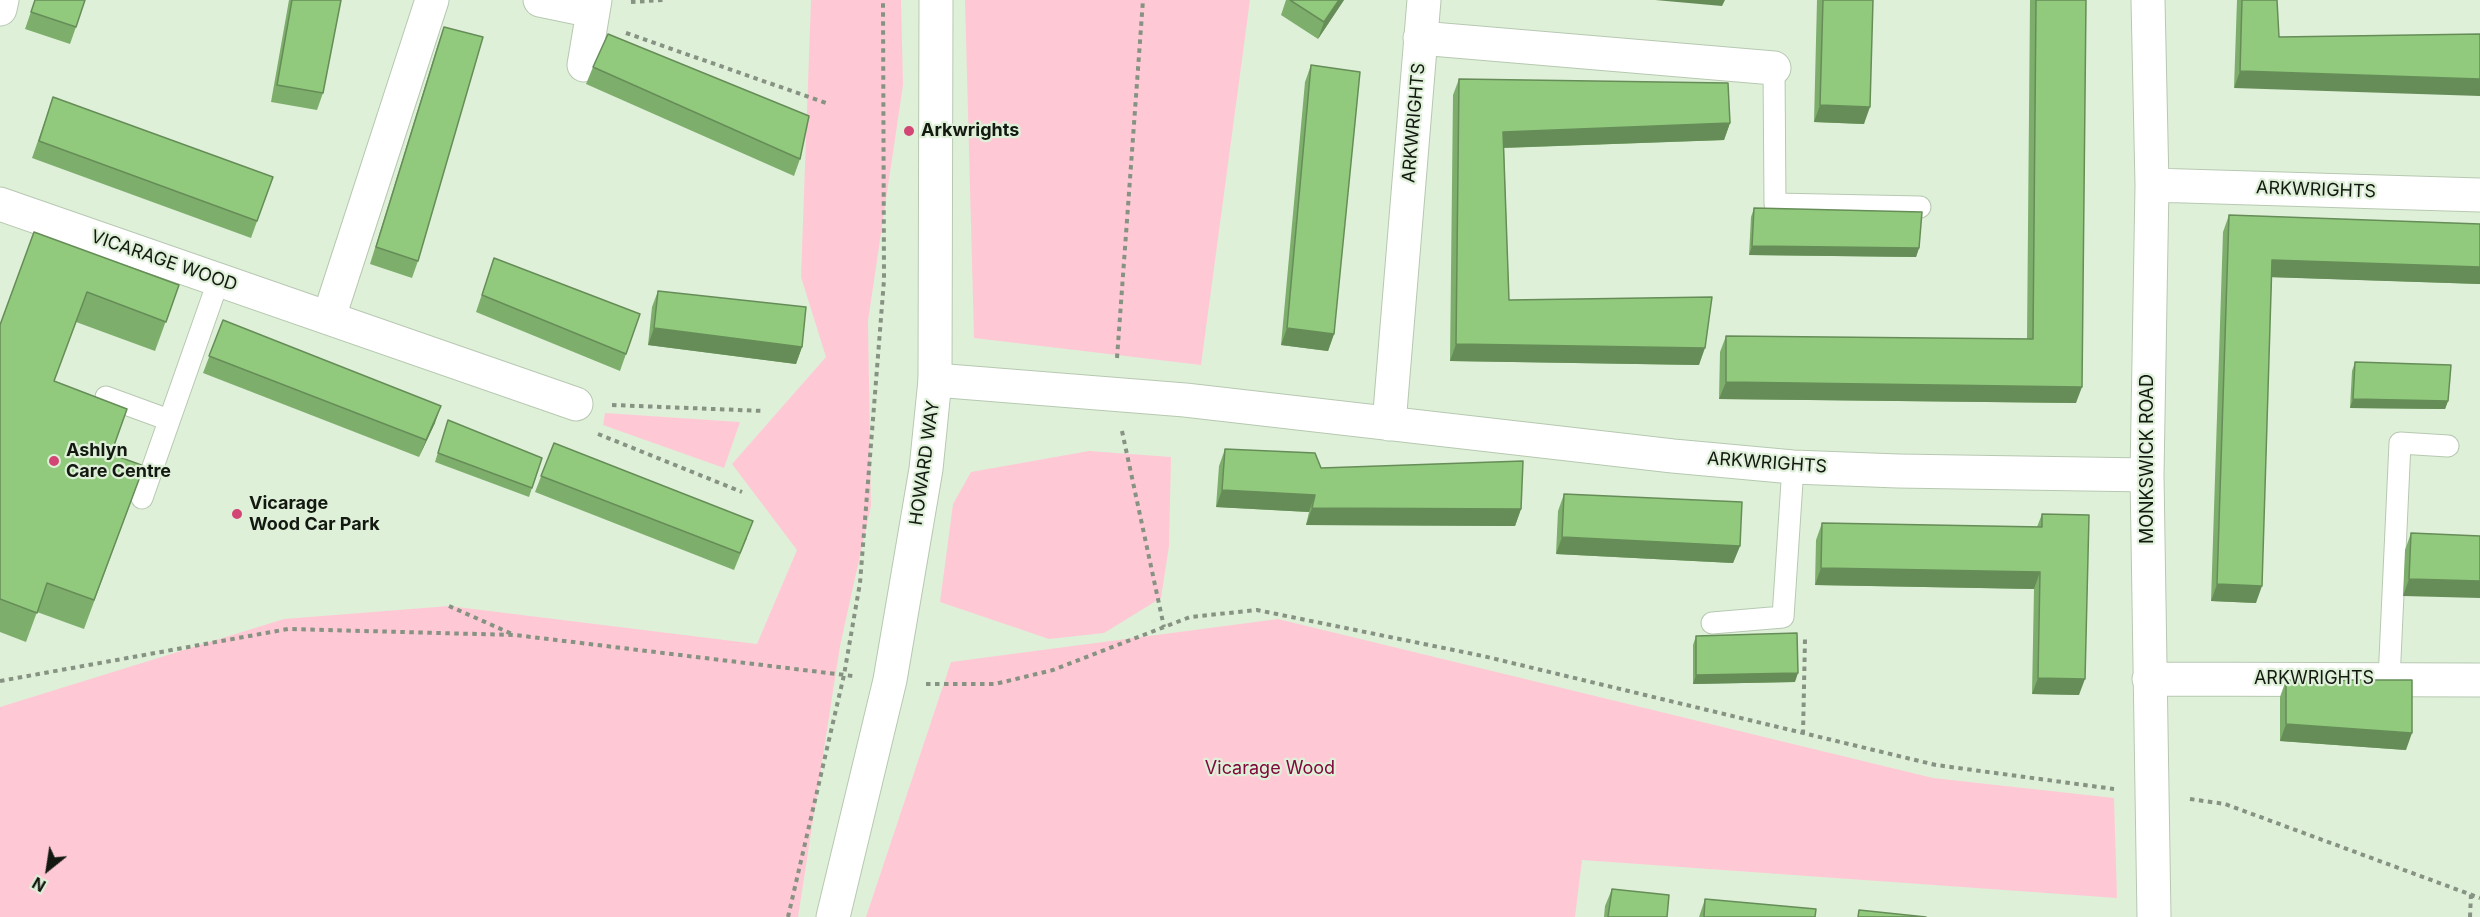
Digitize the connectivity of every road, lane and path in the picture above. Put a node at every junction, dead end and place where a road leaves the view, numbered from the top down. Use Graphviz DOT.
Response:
graph roads {
  1 [pos="2,0"];
  2 [pos="432,0"];
  3 [pos="540,0"];
  4 [pos="883,0"];
  5 [pos="936,0"];
  6 [pos="1143,0"];
  7 [pos="1424,0"];
  8 [pos="2148,0"];
  9 [pos="0,9"];
  10 [pos="593,11"];
  11 [pos="1420,38"];
  12 [pos="584,65"];
  13 [pos="1774,68"];
  14 [pos="829,104"];
  15 [pos="2152,185"];
  16 [pos="2480,195"];
  17 [pos="0,204"];
  18 [pos="1920,207"];
  19 [pos="219,279"];
  20 [pos="329,317"];
  21 [pos="935,380"];
  22 [pos="1114,394"];
  23 [pos="106,397"];
  24 [pos="576,404"];
  25 [pos="764,411"];
  26 [pos="169,420"];
  27 [pos="1389,424"];
  28 [pos="2448,446"];
  29 [pos="1792,467"];
  30 [pos="2147,475"];
  31 [pos="742,492"];
  32 [pos="142,498"];
  33 [pos="449,606"];
  34 [pos="1712,622"];
  35 [pos="1164,627"];
  36 [pos="515,635"];
  37 [pos="844,675"];
  38 [pos="2149,679"];
  39 [pos="2389,680"];
  40 [pos="2480,680"];
  41 [pos="0,681"];
  42 [pos="920,684"];
  43 [pos="2154,794"];
  44 [pos="2471,894"];
  45 [pos="2480,898"];
  46 [pos="788,917"];
  47 [pos="833,917"];
  48 [pos="2154,917"];
  49 [pos="2470,917"];
  1 -- 9 [label="street"];
  2 -- 20 [label="street"];
  3 -- 10 [label="street"];
  4 -- 37 [label="path"];
  5 -- 21 [label="street, HOWARD WAY"];
  6 -- 22 [label="path"];
  7 -- 11 [label="street, ARKWRIGHTS"];
  8 -- 15 [label="street, MONKSWICK ROAD"];
  10 -- 12 [label="street"];
  10 -- 14 [label="path"];
  11 -- 13 [label="street, ARKWRIGHTS"];
  11 -- 27 [label="street, ARKWRIGHTS"];
  13 -- 18 [label="lane"];
  15 -- 16 [label="street, ARKWRIGHTS"];
  15 -- 30 [label="street, MONKSWICK ROAD"];
  17 -- 19 [label="street, VICARAGE WOOD"];
  19 -- 20 [label="street, VICARAGE WOOD"];
  19 -- 26 [label="lane"];
  20 -- 24 [label="street, VICARAGE WOOD"];
  21 -- 22 [label="street, ARKWRIGHTS"];
  21 -- 47 [label="street, HOWARD WAY"];
  22 -- 27 [label="street, ARKWRIGHTS"];
  22 -- 35 [label="path"];
  23 -- 26 [label="lane"];
  24 -- 25 [label="path"];
  24 -- 31 [label="path"];
  26 -- 32 [label="lane"];
  27 -- 29 [label="street, ARKWRIGHTS"];
  28 -- 39 [label="lane"];
  29 -- 30 [label="street, ARKWRIGHTS"];
  29 -- 34 [label="lane"];
  30 -- 38 [label="street, MONKSWICK ROAD"];
  33 -- 36 [label="path"];
  35 -- 42 [label="path"];
  35 -- 43 [label="path"];
  36 -- 37 [label="path"];
  36 -- 41 [label="path"];
  37 -- 46 [label="path"];
  38 -- 39 [label="street, ARKWRIGHTS"];
  38 -- 43 [label="street, MONKSWICK ROAD"];
  39 -- 40 [label="street, ARKWRIGHTS"];
  43 -- 44 [label="path"];
  43 -- 48 [label="street, MONKSWICK ROAD"];
  44 -- 45 [label="path"];
  44 -- 49 [label="path"];
}
